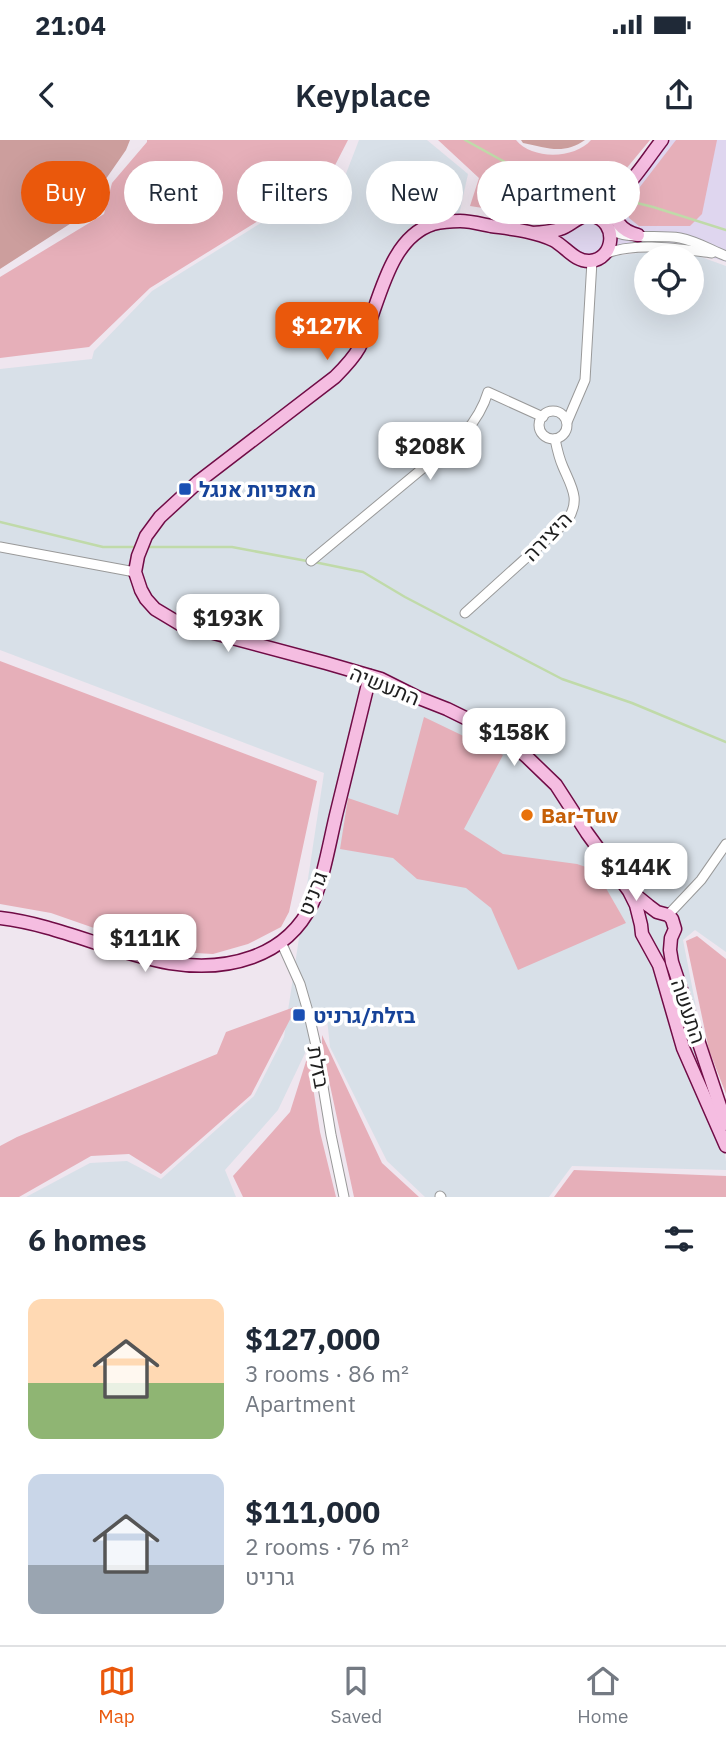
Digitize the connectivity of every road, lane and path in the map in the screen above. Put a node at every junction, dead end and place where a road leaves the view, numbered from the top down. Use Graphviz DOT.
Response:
graph roads {
  1 [pos="662,140"];
  2 [pos="640,169"];
  3 [pos="568,224"];
  4 [pos="571,224"];
  5 [pos="604,224"];
  6 [pos="609,224"];
  7 [pos="620,224"];
  8 [pos="609,229"];
  9 [pos="533,233"];
  10 [pos="638,235"];
  11 [pos="570,252"];
  12 [pos="723,255"];
  13 [pos="597,258"];
  14 [pos="543,417"];
  15 [pos="567,422"];
  16 [pos="555,439"];
  17 [pos="0,547"];
  18 [pos="312,561"];
  19 [pos="135,572"];
  20 [pos="465,613"];
  21 [pos="370,676"];
  22 [pos="726,844"];
  23 [pos="629,891"];
  24 [pos="663,913"];
  25 [pos="0,918"];
  26 [pos="641,925"];
  27 [pos="671,938"];
  28 [pos="647,941"];
  29 [pos="281,942"];
  30 [pos="726,1124"];
  31 [pos="726,1146"];
  32 [pos="344,1197"];
  1 -- 2 [label="street"];
  3 -- 9 [label="street"];
  4 -- 11 [label="street"];
  5 -- 8 [label="street"];
  6 -- 8 [label="street"];
  7 -- 10 [label="street"];
  8 -- 10 [label="street"];
  8 -- 13 [label="street"];
  9 -- 11 [label="street"];
  9 -- 19 [label="street"];
  10 -- 12 [label="street"];
  11 -- 13 [label="street"];
  12 -- 13 [label="street"];
  13 -- 15 [label="street"];
  14 -- 15 [label="street"];
  14 -- 16 [label="street"];
  14 -- 18 [label="street"];
  15 -- 16 [label="street"];
  16 -- 20 [label="street, היצירה"];
  17 -- 19 [label="street"];
  19 -- 21 [label="street, התעשיה"];
  21 -- 23 [label="street, התעשיה"];
  21 -- 29 [label="street, גרניט"];
  22 -- 24 [label="street"];
  23 -- 24 [label="street, התעשיה"];
  23 -- 26 [label="street, התעשיה"];
  24 -- 26 [label="street"];
  24 -- 27 [label="street"];
  25 -- 29 [label="street, גרניט"];
  26 -- 28 [label="street"];
  27 -- 28 [label="street"];
  27 -- 30 [label="street, התעשה"];
  28 -- 31 [label="street"];
  29 -- 32 [label="street, בזלת"];
}
